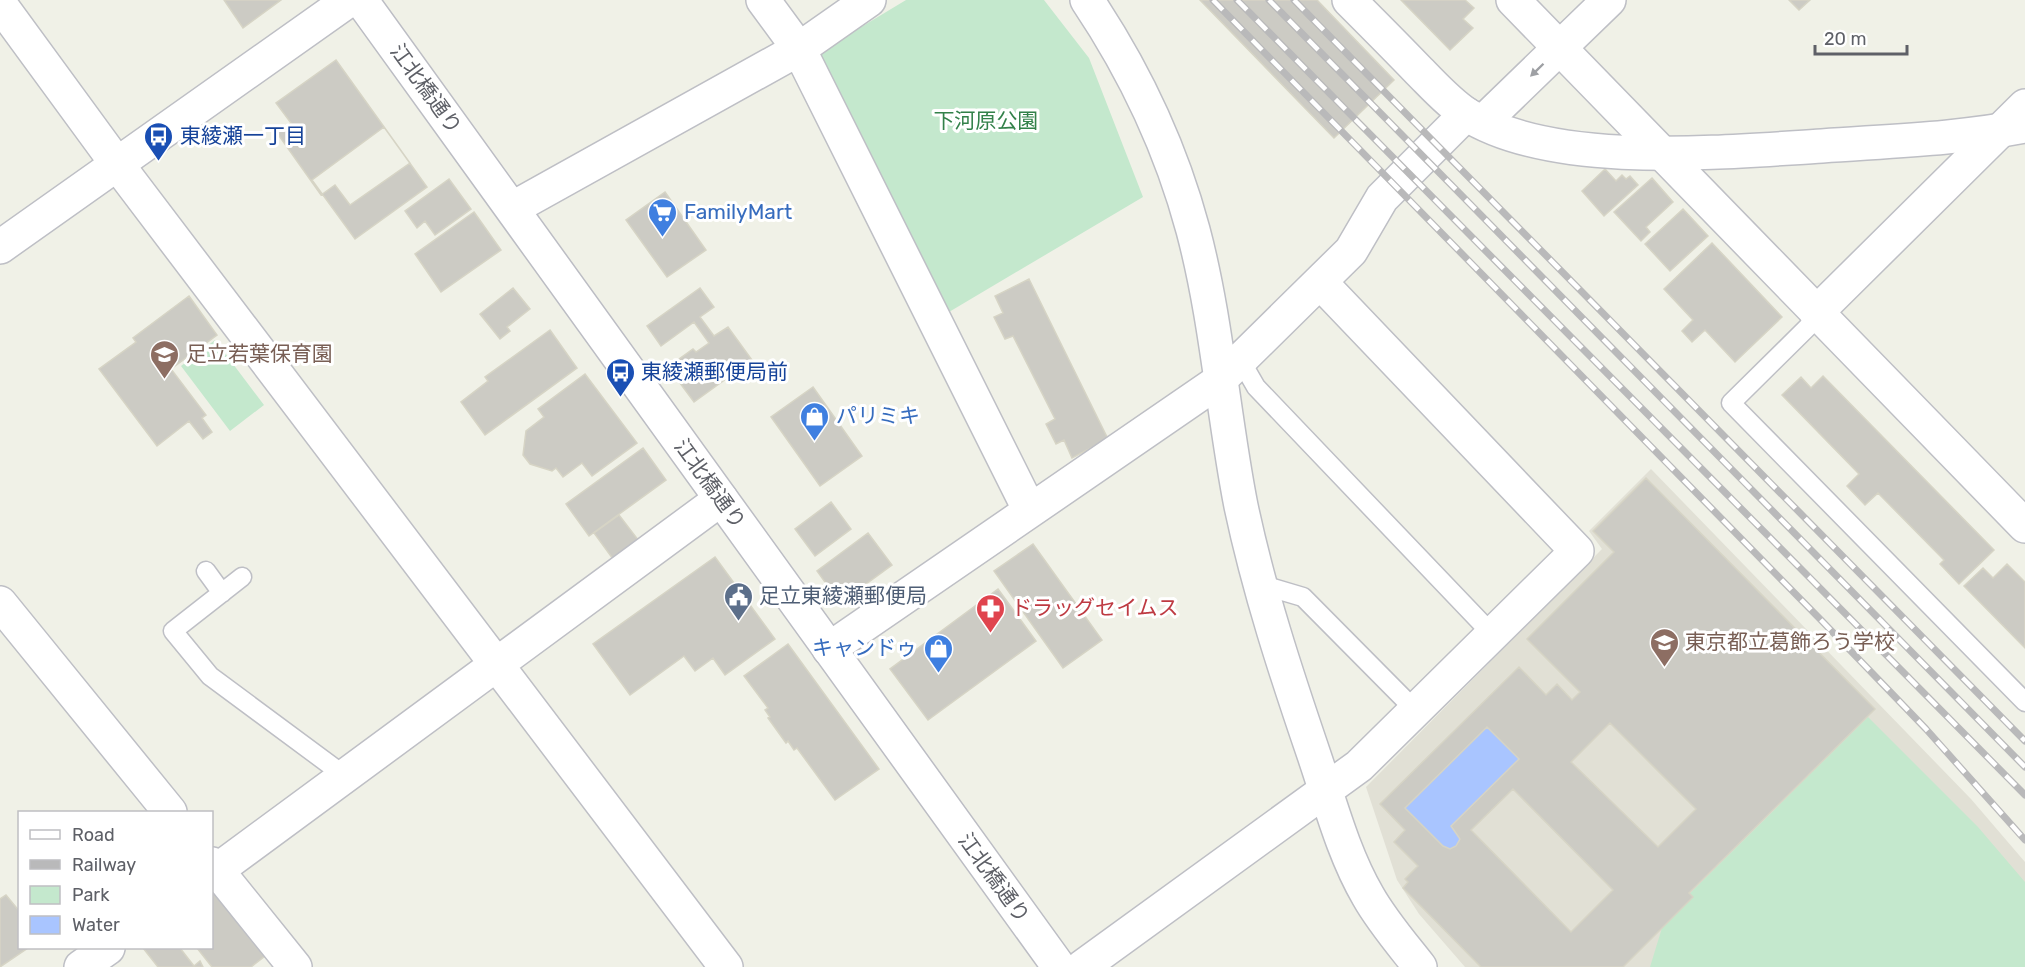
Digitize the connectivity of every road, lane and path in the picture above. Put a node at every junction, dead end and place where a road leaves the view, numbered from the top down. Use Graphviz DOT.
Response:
graph roads {
  1 [pos="349,0"];
  2 [pos="361,0"];
  3 [pos="763,0"];
  4 [pos="869,0"];
  5 [pos="1087,0"];
  6 [pos="1349,0"];
  7 [pos="1513,0"];
  8 [pos="1609,0"];
  9 [pos="0,4"];
  10 [pos="1560,48"];
  11 [pos="799,49"];
  12 [pos="2025,106"];
  13 [pos="1474,118"];
  14 [pos="2012,128"];
  15 [pos="1660,152"];
  16 [pos="117,164"];
  17 [pos="513,208"];
  18 [pos="0,247"];
  19 [pos="1320,282"];
  20 [pos="1818,315"];
  21 [pos="1230,371"];
  22 [pos="721,500"];
  23 [pos="1030,511"];
  24 [pos="2025,526"];
  25 [pos="206,571"];
  26 [pos="242,577"];
  27 [pos="1259,584"];
  28 [pos="222,592"];
  29 [pos="0,603"];
  30 [pos="1492,634"];
  31 [pos="829,649"];
  32 [pos="496,666"];
  33 [pos="2025,702"];
  34 [pos="1415,710"];
  35 [pos="345,776"];
  36 [pos="1326,790"];
  37 [pos="168,811"];
  38 [pos="213,869"];
  39 [pos="107,949"];
  40 [pos="81,967"];
  41 [pos="295,967"];
  42 [pos="726,967"];
  43 [pos="1059,967"];
  44 [pos="1082,967"];
  45 [pos="1420,967"];
  1 -- 16 [label="street"];
  2 -- 17 [label="street, 江北橋通り"];
  3 -- 11 [label="street"];
  4 -- 11 [label="street"];
  5 -- 21 [label="street"];
  6 -- 13 [label="street"];
  7 -- 10 [label="street"];
  8 -- 10 [label="street"];
  9 -- 16 [label="street"];
  10 -- 13 [label="street, one-way"];
  10 -- 15 [label="street"];
  11 -- 17 [label="street"];
  11 -- 23 [label="street"];
  12 -- 14 [label="street"];
  13 -- 15 [label="street"];
  13 -- 19 [label="street"];
  14 -- 15 [label="street"];
  14 -- 20 [label="street"];
  15 -- 20 [label="street"];
  16 -- 18 [label="street"];
  16 -- 32 [label="street"];
  17 -- 22 [label="street, 江北橋通り"];
  19 -- 21 [label="street"];
  19 -- 30 [label="street"];
  20 -- 24 [label="street"];
  20 -- 33 [label="lane"];
  21 -- 23 [label="street"];
  21 -- 27 [label="street"];
  21 -- 30 [label="lane"];
  22 -- 31 [label="street, 江北橋通り"];
  22 -- 32 [label="street"];
  23 -- 31 [label="street"];
  25 -- 28 [label="lane"];
  26 -- 28 [label="lane"];
  27 -- 34 [label="lane"];
  27 -- 36 [label="street"];
  28 -- 35 [label="lane"];
  29 -- 37 [label="street"];
  30 -- 34 [label="street"];
  31 -- 43 [label="street, 江北橋通り"];
  32 -- 35 [label="street"];
  32 -- 42 [label="street"];
  34 -- 36 [label="street"];
  35 -- 38 [label="street"];
  36 -- 44 [label="street"];
  36 -- 45 [label="street"];
  38 -- 41 [label="street"];
  39 -- 40 [label="street"];
}
